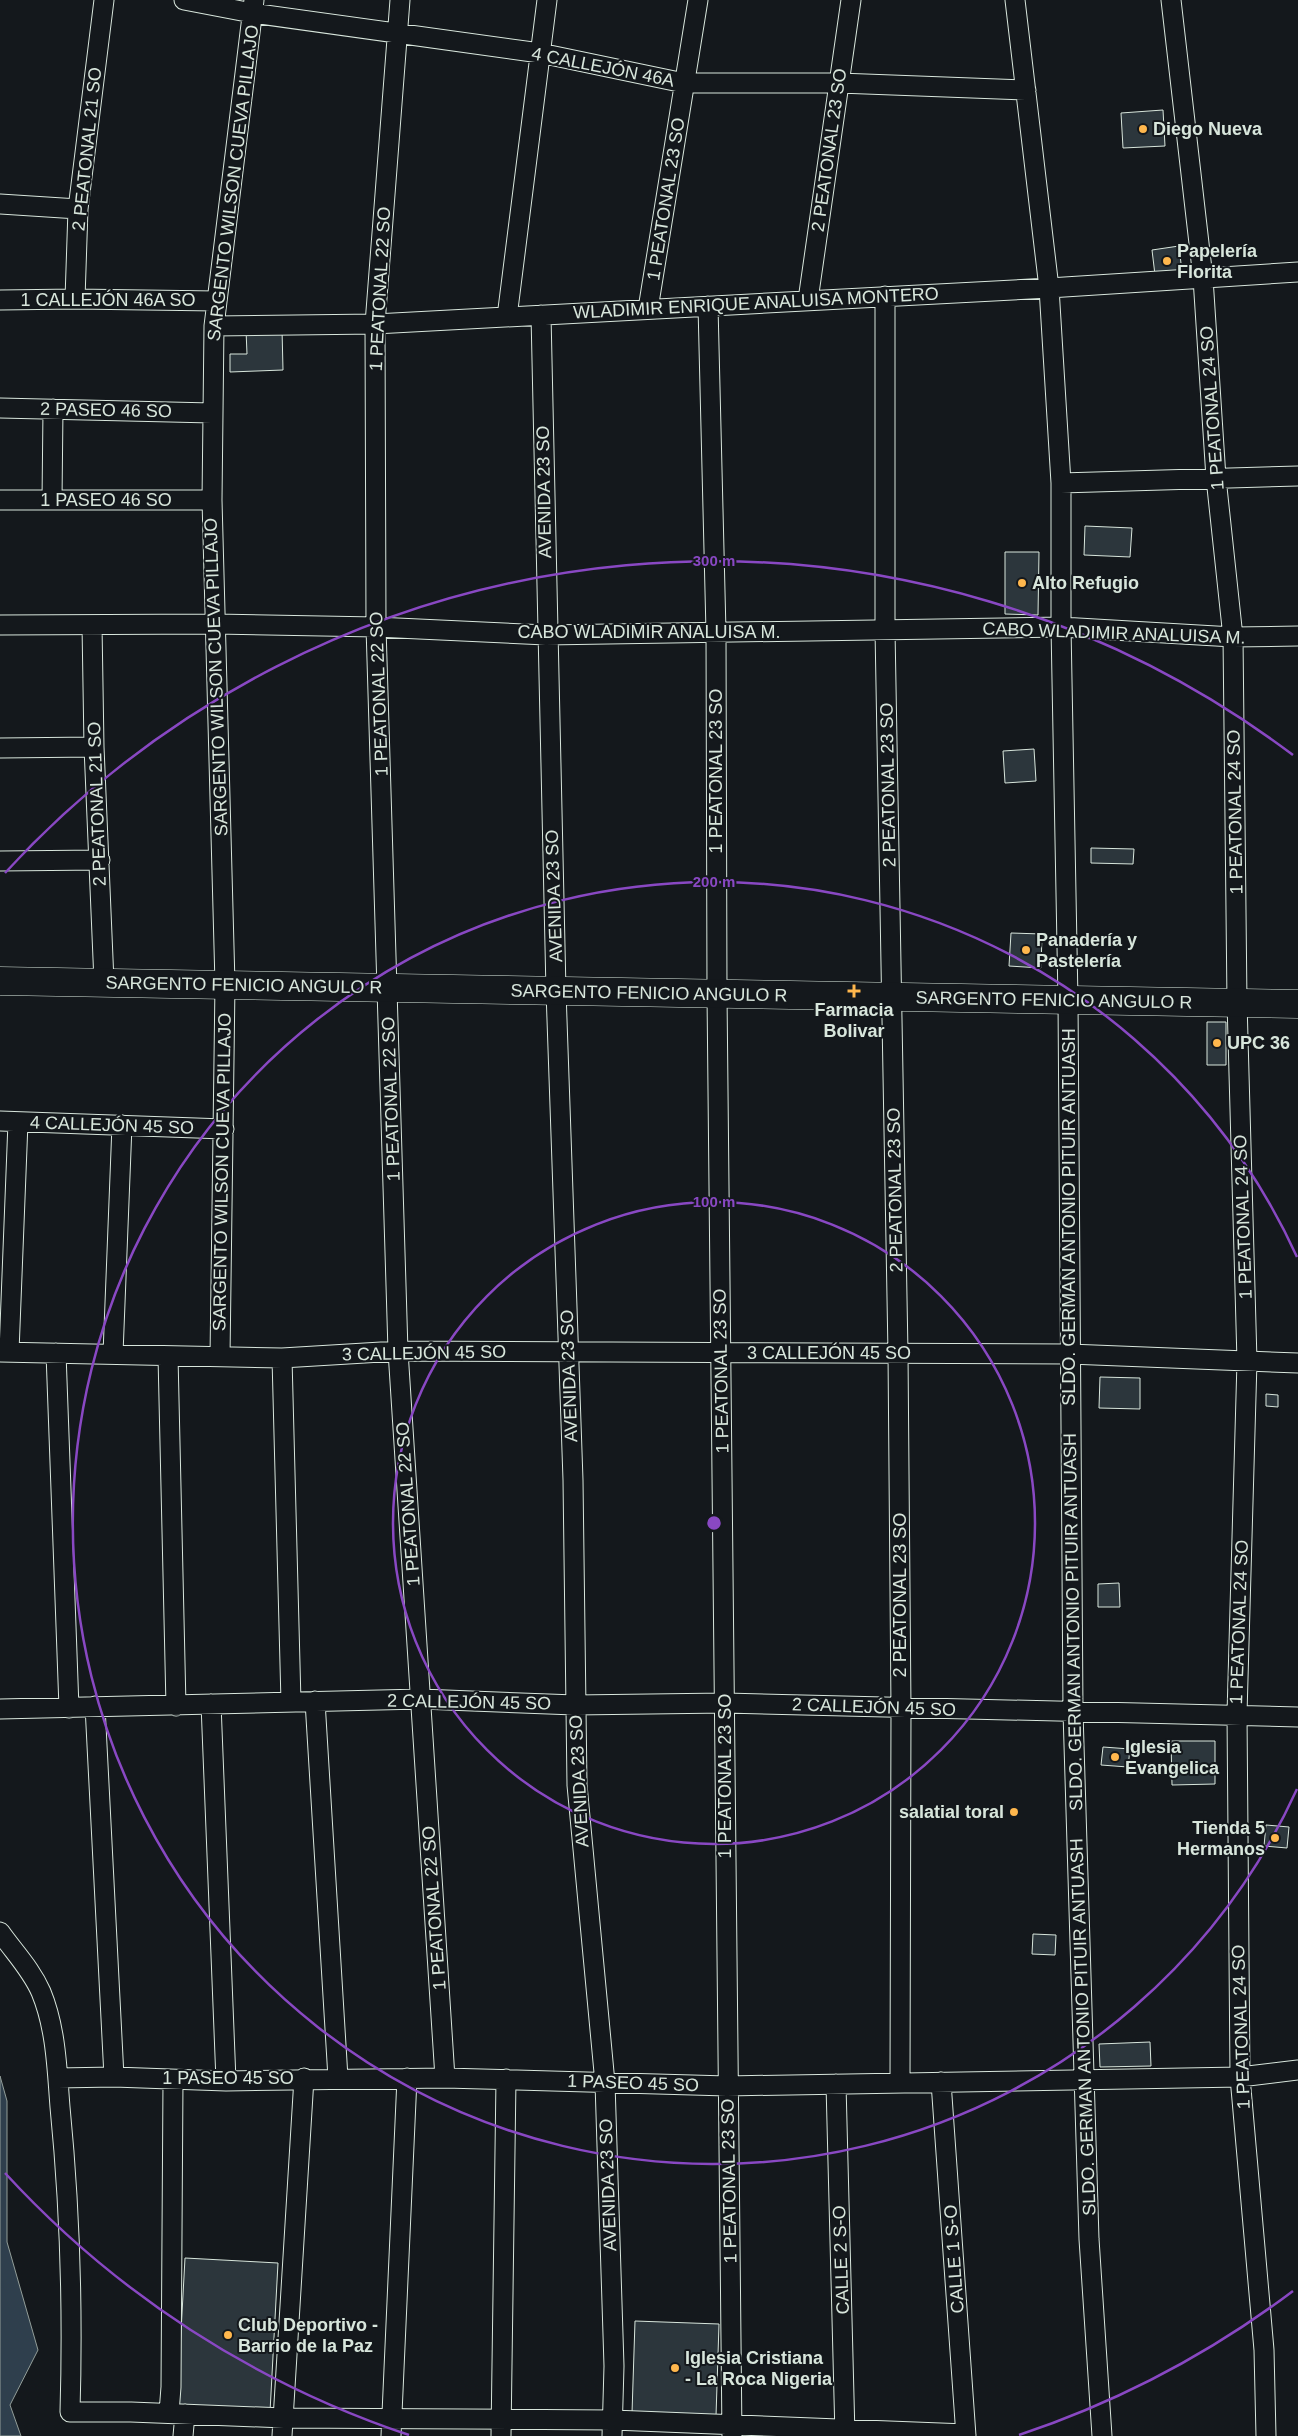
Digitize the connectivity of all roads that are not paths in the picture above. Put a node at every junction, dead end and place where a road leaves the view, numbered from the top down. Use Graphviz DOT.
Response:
graph roads {
  1 [pos="104,0"];
  2 [pos="184,0"];
  3 [pos="400,0"];
  4 [pos="547,0"];
  5 [pos="698,0"];
  6 [pos="851,0"];
  7 [pos="1015,0"];
  8 [pos="1171,0"];
  9 [pos="253,6"];
  10 [pos="396,34"];
  11 [pos="540,53"];
  12 [pos="684,83"];
  13 [pos="839,83"];
  14 [pos="1026,90"];
  15 [pos="0,204"];
  16 [pos="78,209"];
  17 [pos="1298,272"];
  18 [pos="1204,278"];
  19 [pos="1049,288"];
  20 [pos="884,296"];
  21 [pos="75,299"];
  22 [pos="0,300"];
  23 [pos="808,300"];
  24 [pos="216,301"];
  25 [pos="708,306"];
  26 [pos="648,309"];
  27 [pos="540,315"];
  28 [pos="507,317"];
  29 [pos="375,324"];
  30 [pos="214,326"];
  31 [pos="0,408"];
  32 [pos="53,409"];
  33 [pos="212,413"];
  34 [pos="1298,476"];
  35 [pos="1216,478"];
  36 [pos="1062,482"];
  37 [pos="0,500"];
  38 [pos="52,500"];
  39 [pos="212,500"];
  40 [pos="215,624"];
  41 [pos="0,625"];
  42 [pos="92,625"];
  43 [pos="376,627"];
  44 [pos="1061,627"];
  45 [pos="885,630"];
  46 [pos="716,632"];
  47 [pos="546,635"];
  48 [pos="1298,636"];
  49 [pos="1233,637"];
  50 [pos="94,747"];
  51 [pos="0,748"];
  52 [pos="100,860"];
  53 [pos="0,861"];
  54 [pos="0,981"];
  55 [pos="104,982"];
  56 [pos="225,984"];
  57 [pos="388,988"];
  58 [pos="556,991"];
  59 [pos="716,994"];
  60 [pos="890,997"];
  61 [pos="1068,1000"];
  62 [pos="1237,1002"];
  63 [pos="1298,1004"];
  64 [pos="9,1122"];
  65 [pos="122,1125"];
  66 [pos="224,1129"];
  67 [pos="398,1351"];
  68 [pos="567,1351"];
  69 [pos="4,1352"];
  70 [pos="56,1353"];
  71 [pos="720,1353"];
  72 [pos="898,1353"];
  73 [pos="113,1354"];
  74 [pos="1069,1354"];
  75 [pos="168,1356"];
  76 [pos="220,1357"];
  77 [pos="282,1358"];
  78 [pos="1247,1361"];
  79 [pos="1298,1363"];
  80 [pos="421,1699"];
  81 [pos="315,1701"];
  82 [pos="291,1702"];
  83 [pos="724,1703"];
  84 [pos="211,1704"];
  85 [pos="575,1705"];
  86 [pos="95,1706"];
  87 [pos="176,1706"];
  88 [pos="69,1708"];
  89 [pos="901,1708"];
  90 [pos="0,1709"];
  91 [pos="1073,1712"];
  92 [pos="1237,1714"];
  93 [pos="1298,1717"];
  94 [pos="0,1932"];
  95 [pos="1298,2070"];
  96 [pos="114,2077"];
  97 [pos="1240,2077"];
  98 [pos="58,2078"];
  99 [pos="304,2078"];
  100 [pos="338,2078"];
  101 [pos="407,2078"];
  102 [pos="445,2078"];
  103 [pos="506,2079"];
  104 [pos="1084,2079"];
  105 [pos="173,2080"];
  106 [pos="226,2081"];
  107 [pos="941,2082"];
  108 [pos="605,2083"];
  109 [pos="900,2083"];
  110 [pos="836,2084"];
  111 [pos="727,2086"];
  112 [pos="177,2414"];
  113 [pos="283,2427"];
  114 [pos="392,2427"];
  115 [pos="501,2428"];
  116 [pos="612,2428"];
  117 [pos="732,2431"];
  118 [pos="846,2433"];
  119 [pos="966,2435"];
  120 [pos="183,2436"];
  121 [pos="1102,2436"];
  122 [pos="1266,2436"];
  1 -- 16 [label="street, 2 PEATONAL 21 SO"];
  2 -- 9 [label="street, 4 CALLEJÓN 46A"];
  3 -- 10 [label="street, 1 PEATONAL 22 SO"];
  4 -- 11 [label="street"];
  5 -- 12 [label="street, 1 PEATONAL 23 SO"];
  6 -- 13 [label="street, 2 PEATONAL 23 SO"];
  7 -- 14 [label="street, SLDO. GERMAN ANTONIO PITUIR ANTUASH"];
  8 -- 18 [label="street, 1 PEATONAL 24 SO"];
  9 -- 10 [label="street, 4 CALLEJÓN 46A"];
  9 -- 24 [label="street, SARGENTO WILSON CUEVA PILLAJO"];
  10 -- 11 [label="street, 4 CALLEJÓN 46A"];
  10 -- 29 [label="street, 1 PEATONAL 22 SO"];
  11 -- 12 [label="street, 4 CALLEJÓN 46A"];
  11 -- 28 [label="street"];
  12 -- 13 [label="street, 4 CALLEJÓN 46A"];
  12 -- 26 [label="street, 1 PEATONAL 23 SO"];
  13 -- 14 [label="street, 4 CALLEJÓN 46A"];
  13 -- 23 [label="street, 2 PEATONAL 23 SO"];
  14 -- 19 [label="street, SLDO. GERMAN ANTONIO PITUIR ANTUASH"];
  15 -- 16 [label="street"];
  16 -- 21 [label="street, 2 PEATONAL 21 SO"];
  17 -- 18 [label="street, WLADIMIR ENRIQUE ANALUISA MONTERO"];
  18 -- 19 [label="street, WLADIMIR ENRIQUE ANALUISA MONTERO"];
  18 -- 35 [label="street, 1 PEATONAL 24 SO"];
  19 -- 20 [label="street, WLADIMIR ENRIQUE ANALUISA MONTERO"];
  19 -- 36 [label="street, SLDO. GERMAN ANTONIO PITUIR ANTUASH"];
  20 -- 23 [label="street, WLADIMIR ENRIQUE ANALUISA MONTERO"];
  20 -- 45 [label="street, 2 PEATONAL 23 SO"];
  21 -- 22 [label="street, 1 CALLEJÓN 46A SO"];
  21 -- 24 [label="street, 1 CALLEJÓN 46A SO"];
  23 -- 25 [label="street, WLADIMIR ENRIQUE ANALUISA MONTERO"];
  24 -- 30 [label="street, SARGENTO WILSON CUEVA PILLAJO"];
  25 -- 26 [label="street, WLADIMIR ENRIQUE ANALUISA MONTERO"];
  25 -- 46 [label="street, 1 PEATONAL 23 SO"];
  26 -- 27 [label="street, WLADIMIR ENRIQUE ANALUISA MONTERO"];
  27 -- 28 [label="street, WLADIMIR ENRIQUE ANALUISA MONTERO"];
  27 -- 47 [label="street, AVENIDA 23 SO"];
  28 -- 29 [label="street, WLADIMIR ENRIQUE ANALUISA MONTERO"];
  29 -- 30 [label="street, WLADIMIR ENRIQUE ANALUISA MONTERO"];
  29 -- 43 [label="street, 1 PEATONAL 22 SO"];
  30 -- 33 [label="street, SARGENTO WILSON CUEVA PILLAJO"];
  31 -- 32 [label="street, 2 PASEO 46 SO"];
  32 -- 33 [label="street, 2 PASEO 46 SO"];
  32 -- 38 [label="street"];
  33 -- 39 [label="street, SARGENTO WILSON CUEVA PILLAJO"];
  34 -- 35 [label="street"];
  35 -- 36 [label="street"];
  35 -- 49 [label="street, 1 PEATONAL 24 SO"];
  36 -- 44 [label="street, SLDO. GERMAN ANTONIO PITUIR ANTUASH"];
  37 -- 38 [label="street, 1 PASEO 46 SO"];
  38 -- 39 [label="street, 1 PASEO 46 SO"];
  39 -- 40 [label="street, SARGENTO WILSON CUEVA PILLAJO"];
  40 -- 42 [label="street, CABO WLADIMIR ANALUISA M."];
  40 -- 43 [label="street, CABO WLADIMIR ANALUISA M."];
  40 -- 56 [label="street, SARGENTO WILSON CUEVA PILLAJO"];
  41 -- 42 [label="street, CABO WLADIMIR ANALUISA M."];
  42 -- 50 [label="street, 2 PEATONAL 21 SO"];
  43 -- 47 [label="street, CABO WLADIMIR ANALUISA M."];
  43 -- 57 [label="street, 1 PEATONAL 22 SO"];
  44 -- 45 [label="street, CABO WLADIMIR ANALUISA M."];
  44 -- 49 [label="street, CABO WLADIMIR ANALUISA M."];
  44 -- 61 [label="street, SLDO. GERMAN ANTONIO PITUIR ANTUASH"];
  45 -- 46 [label="street, CABO WLADIMIR ANALUISA M."];
  45 -- 60 [label="street, 2 PEATONAL 23 SO"];
  46 -- 47 [label="street, CABO WLADIMIR ANALUISA M."];
  46 -- 59 [label="street, 1 PEATONAL 23 SO"];
  47 -- 58 [label="street, AVENIDA 23 SO"];
  48 -- 49 [label="street, CABO WLADIMIR ANALUISA M."];
  49 -- 62 [label="street, 1 PEATONAL 24 SO"];
  50 -- 51 [label="street"];
  50 -- 52 [label="street, 2 PEATONAL 21 SO"];
  52 -- 53 [label="street"];
  52 -- 55 [label="street, 2 PEATONAL 21 SO"];
  54 -- 55 [label="street, SARGENTO FENICIO ANGULO R"];
  55 -- 56 [label="street, SARGENTO FENICIO ANGULO R"];
  56 -- 57 [label="street, SARGENTO FENICIO ANGULO R"];
  56 -- 66 [label="street, SARGENTO WILSON CUEVA PILLAJO"];
  57 -- 58 [label="street, SARGENTO FENICIO ANGULO R"];
  57 -- 67 [label="street, 1 PEATONAL 22 SO"];
  58 -- 59 [label="street, SARGENTO FENICIO ANGULO R"];
  58 -- 68 [label="street, AVENIDA 23 SO"];
  59 -- 60 [label="street, SARGENTO FENICIO ANGULO R"];
  59 -- 71 [label="street, 1 PEATONAL 23 SO"];
  60 -- 61 [label="street, SARGENTO FENICIO ANGULO R"];
  60 -- 72 [label="street, 2 PEATONAL 23 SO"];
  61 -- 62 [label="street, SARGENTO FENICIO ANGULO R"];
  61 -- 74 [label="street, SLDO. GERMAN ANTONIO PITUIR ANTUASH"];
  62 -- 63 [label="street, SARGENTO FENICIO ANGULO R"];
  62 -- 78 [label="street, 1 PEATONAL 24 SO"];
  64 -- 65 [label="street, 4 CALLEJÓN 45 SO"];
  64 -- 69 [label="street"];
  65 -- 66 [label="street, 4 CALLEJÓN 45 SO"];
  65 -- 73 [label="street"];
  66 -- 76 [label="street, SARGENTO WILSON CUEVA PILLAJO"];
  67 -- 68 [label="street, 3 CALLEJÓN 45 SO"];
  67 -- 77 [label="street, 3 CALLEJÓN 45 SO"];
  67 -- 80 [label="street, 1 PEATONAL 22 SO"];
  68 -- 71 [label="street, 3 CALLEJÓN 45 SO"];
  68 -- 85 [label="street, AVENIDA 23 SO"];
  69 -- 70 [label="street, 3 CALLEJÓN 45 SO"];
  70 -- 73 [label="street, 3 CALLEJÓN 45 SO"];
  70 -- 88 [label="street"];
  71 -- 72 [label="street, 3 CALLEJÓN 45 SO"];
  71 -- 83 [label="street, 1 PEATONAL 23 SO"];
  72 -- 74 [label="street, 3 CALLEJÓN 45 SO"];
  72 -- 89 [label="street, 2 PEATONAL 23 SO"];
  73 -- 75 [label="street, 3 CALLEJÓN 45 SO"];
  74 -- 78 [label="street, 3 CALLEJÓN 45 SO"];
  74 -- 91 [label="street, SLDO. GERMAN ANTONIO PITUIR ANTUASH"];
  75 -- 76 [label="street, 3 CALLEJÓN 45 SO"];
  75 -- 87 [label="street"];
  76 -- 77 [label="street, 3 CALLEJÓN 45 SO"];
  77 -- 82 [label="street"];
  78 -- 79 [label="street, 3 CALLEJÓN 45 SO"];
  78 -- 92 [label="street, 1 PEATONAL 24 SO"];
  80 -- 81 [label="street, 2 CALLEJÓN 45 SO"];
  80 -- 85 [label="street, 2 CALLEJÓN 45 SO"];
  80 -- 102 [label="street, 1 PEATONAL 22 SO"];
  81 -- 82 [label="street, 2 CALLEJÓN 45 SO"];
  81 -- 100 [label="street"];
  82 -- 84 [label="street, 2 CALLEJÓN 45 SO"];
  83 -- 85 [label="street, 2 CALLEJÓN 45 SO"];
  83 -- 89 [label="street, 2 CALLEJÓN 45 SO"];
  83 -- 111 [label="street, 1 PEATONAL 23 SO"];
  84 -- 87 [label="street, 2 CALLEJÓN 45 SO"];
  84 -- 106 [label="street"];
  85 -- 108 [label="street, AVENIDA 23 SO"];
  86 -- 87 [label="street, 2 CALLEJÓN 45 SO"];
  86 -- 88 [label="street, 2 CALLEJÓN 45 SO"];
  86 -- 96 [label="street"];
  88 -- 90 [label="street, 2 CALLEJÓN 45 SO"];
  89 -- 91 [label="street, 2 CALLEJÓN 45 SO"];
  89 -- 109 [label="street, 2 PEATONAL 23 SO"];
  91 -- 92 [label="street, 2 CALLEJÓN 45 SO"];
  91 -- 104 [label="street, SLDO. GERMAN ANTONIO PITUIR ANTUASH"];
  92 -- 93 [label="street, 2 CALLEJÓN 45 SO"];
  92 -- 97 [label="street, 1 PEATONAL 24 SO"];
  94 -- 98 [label="street"];
  95 -- 97 [label="street, 1 PASEO 45 SO"];
  96 -- 98 [label="street, 1 PASEO 45 SO"];
  96 -- 105 [label="street, 1 PASEO 45 SO"];
  97 -- 104 [label="street, 1 PASEO 45 SO"];
  97 -- 122 [label="street, 1 PEATONAL 24 SO"];
  98 -- 112 [label="street"];
  99 -- 100 [label="street, 1 PASEO 45 SO"];
  99 -- 106 [label="street, 1 PASEO 45 SO"];
  99 -- 113 [label="street"];
  100 -- 101 [label="street, 1 PASEO 45 SO"];
  101 -- 102 [label="street, 1 PASEO 45 SO"];
  101 -- 114 [label="street"];
  102 -- 103 [label="street, 1 PASEO 45 SO"];
  103 -- 108 [label="street, 1 PASEO 45 SO"];
  103 -- 115 [label="street"];
  104 -- 107 [label="street, 1 PASEO 45 SO"];
  104 -- 121 [label="street, SLDO. GERMAN ANTONIO PITUIR ANTUASH"];
  105 -- 106 [label="street, 1 PASEO 45 SO"];
  105 -- 112 [label="street"];
  107 -- 109 [label="street, 1 PASEO 45 SO"];
  107 -- 119 [label="street, CALLE 1 S-O"];
  108 -- 111 [label="street, 1 PASEO 45 SO"];
  108 -- 116 [label="street, AVENIDA 23 SO"];
  109 -- 110 [label="street, 1 PASEO 45 SO"];
  110 -- 111 [label="street, 1 PASEO 45 SO"];
  110 -- 118 [label="street, CALLE 2 S-O"];
  111 -- 117 [label="street, 1 PEATONAL 23 SO"];
  112 -- 113 [label="street"];
  112 -- 120 [label="street"];
  113 -- 114 [label="street"];
  114 -- 115 [label="street"];
  115 -- 116 [label="street"];
  116 -- 117 [label="street"];
  117 -- 118 [label="street"];
  118 -- 119 [label="street"];
}
